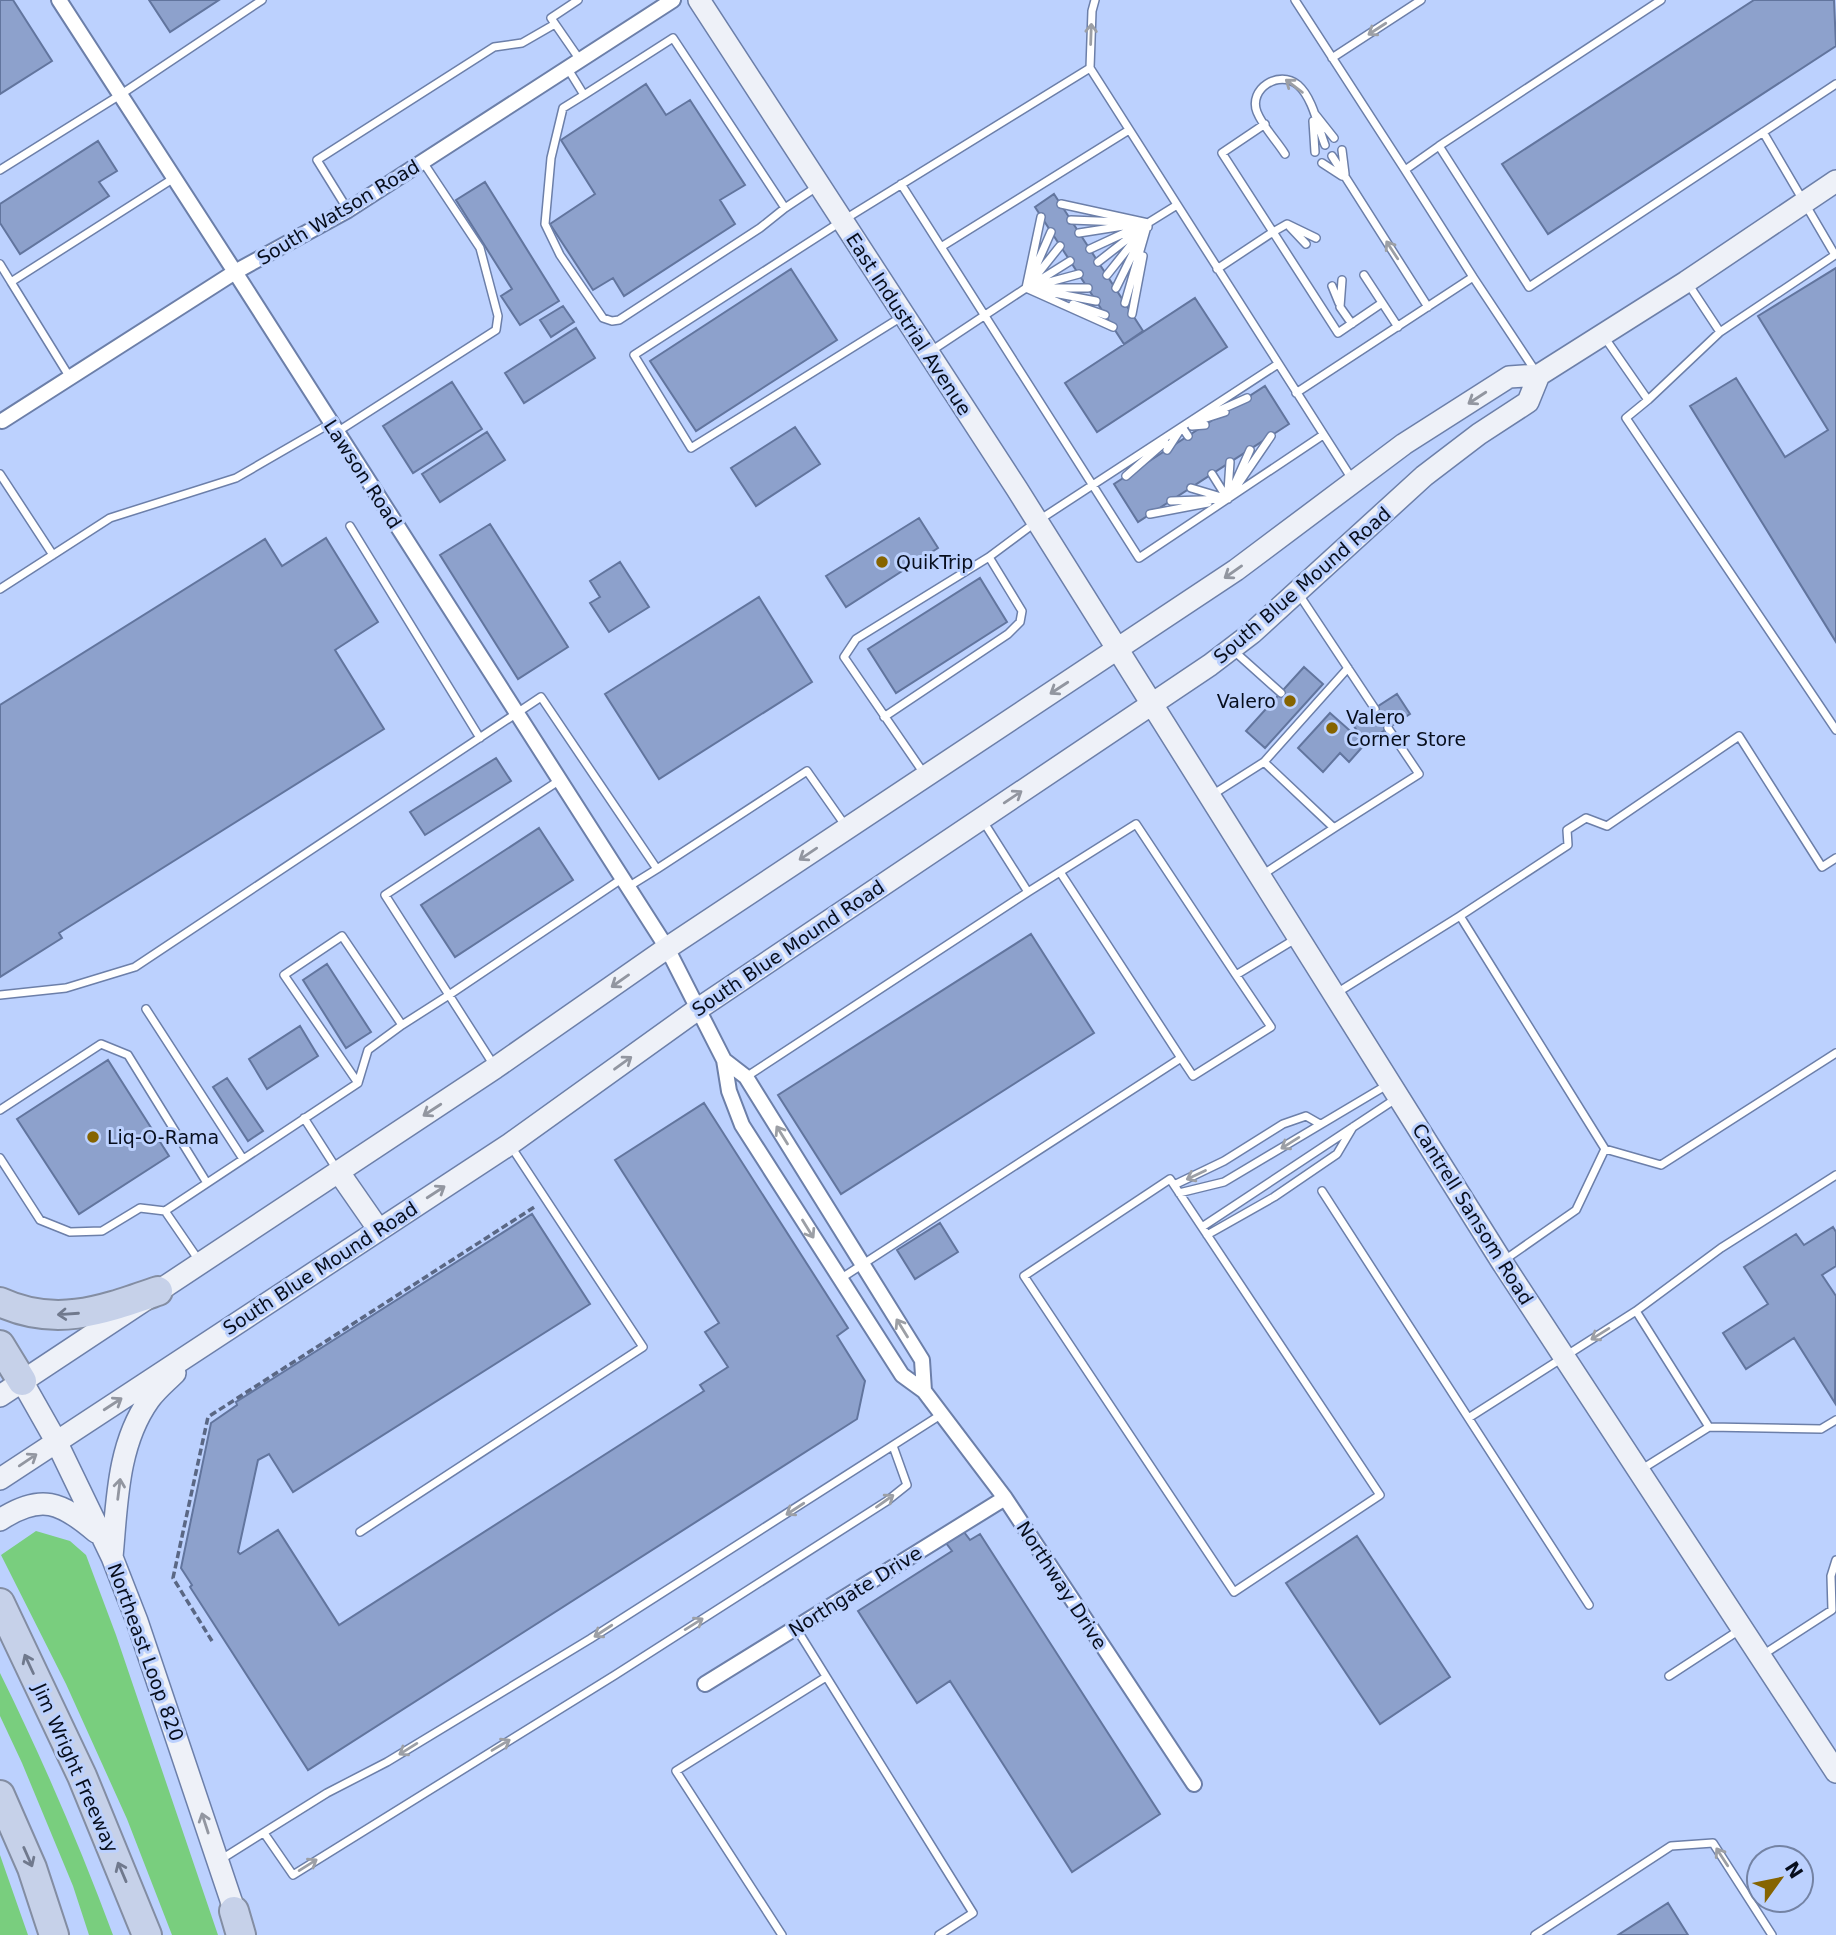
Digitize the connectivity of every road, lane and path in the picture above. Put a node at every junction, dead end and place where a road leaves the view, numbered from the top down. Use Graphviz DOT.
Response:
graph roads {
  1 [pos="58,0"];
  2 [pos="262,0"];
  3 [pos="578,0"];
  4 [pos="673,0"];
  5 [pos="698,0"];
  6 [pos="1095,0"];
  7 [pos="1294,0"];
  8 [pos="1421,0"];
  9 [pos="1661,0"];
  10 [pos="555,24"];
  11 [pos="1332,58"];
  12 [pos="573,64"];
  13 [pos="1090,68"];
  14 [pos="1836,85"];
  15 [pos="120,95"];
  16 [pos="584,95"];
  17 [pos="1312,109"];
  18 [pos="1265,124"];
  19 [pos="1129,130"];
  20 [pos="1763,132"];
  21 [pos="1334,138"];
  22 [pos="1325,145"];
  23 [pos="1439,146"];
  24 [pos="1342,150"];
  25 [pos="1315,152"];
  26 [pos="1285,154"];
  27 [pos="1332,156"];
  28 [pos="422,162"];
  29 [pos="1322,163"];
  30 [pos="0,170"];
  31 [pos="1405,170"];
  32 [pos="174,178"];
  33 [pos="1346,178"];
  34 [pos="1836,181"];
  35 [pos="901,184"];
  36 [pos="819,185"];
  37 [pos="1804,201"];
  38 [pos="1060,204"];
  39 [pos="1177,205"];
  40 [pos="785,208"];
  41 [pos="348,210"];
  42 [pos="1041,218"];
  43 [pos="1071,219"];
  44 [pos="842,221"];
  45 [pos="1148,223"];
  46 [pos="1287,223"];
  47 [pos="1051,232"];
  48 [pos="1273,232"];
  49 [pos="1079,233"];
  50 [pos="1316,238"];
  51 [pos="1306,244"];
  52 [pos="1060,246"];
  53 [pos="941,247"];
  54 [pos="1090,249"];
  55 [pos="1070,261"];
  56 [pos="1098,262"];
  57 [pos="0,264"];
  58 [pos="1217,269"];
  59 [pos="236,272"];
  60 [pos="1079,274"];
  61 [pos="1107,275"];
  62 [pos="1364,275"];
  63 [pos="1474,278"];
  64 [pos="1342,280"];
  65 [pos="11,282"];
  66 [pos="1686,282"];
  67 [pos="1332,286"];
  68 [pos="1027,288"];
  69 [pos="1088,288"];
  70 [pos="1115,288"];
  71 [pos="1096,301"];
  72 [pos="1125,303"];
  73 [pos="1382,303"];
  74 [pos="1340,307"];
  75 [pos="1428,307"];
  76 [pos="1132,314"];
  77 [pos="904,315"];
  78 [pos="985,315"];
  79 [pos="1105,315"];
  80 [pos="1352,324"];
  81 [pos="1113,327"];
  82 [pos="1398,327"];
  83 [pos="1720,331"];
  84 [pos="1603,334"];
  85 [pos="928,353"];
  86 [pos="1278,364"];
  87 [pos="1539,375"];
  88 [pos="69,376"];
  89 [pos="1296,393"];
  90 [pos="1248,398"];
  91 [pos="1648,400"];
  92 [pos="1225,412"];
  93 [pos="1,423"];
  94 [pos="1205,425"];
  95 [pos="1182,426"];
  96 [pos="334,428"];
  97 [pos="1323,435"];
  98 [pos="1188,436"];
  99 [pos="1271,436"];
  100 [pos="1167,450"];
  101 [pos="1250,450"];
  102 [pos="1230,462"];
  103 [pos="1148,463"];
  104 [pos="0,474"];
  105 [pos="1212,474"];
  106 [pos="1126,476"];
  107 [pos="1353,480"];
  108 [pos="1091,485"];
  109 [pos="1191,488"];
  110 [pos="1228,499"];
  111 [pos="1171,500"];
  112 [pos="1150,514"];
  113 [pos="1036,522"];
  114 [pos="350,526"];
  115 [pos="53,555"];
  116 [pos="989,557"];
  117 [pos="0,589"];
  118 [pos="1297,592"];
  119 [pos="1116,650"];
  120 [pos="1232,650"];
  121 [pos="1348,668"];
  122 [pos="1281,693"];
  123 [pos="1151,705"];
  124 [pos="1375,709"];
  125 [pos="517,714"];
  126 [pos="884,717"];
  127 [pos="1388,728"];
  128 [pos="1836,730"];
  129 [pos="480,738"];
  130 [pos="1264,762"];
  131 [pos="925,776"];
  132 [pos="560,780"];
  133 [pos="1209,797"];
  134 [pos="981,818"];
  135 [pos="847,828"];
  136 [pos="1334,828"];
  137 [pos="1836,858"];
  138 [pos="656,869"];
  139 [pos="1060,872"];
  140 [pos="1259,877"];
  141 [pos="625,883"];
  142 [pos="1028,892"];
  143 [pos="1460,916"];
  144 [pos="1297,938"];
  145 [pos="667,948"];
  146 [pos="1236,975"];
  147 [pos="0,995"];
  148 [pos="449,995"];
  149 [pos="1335,995"];
  150 [pos="146,1009"];
  151 [pos="698,1009"];
  152 [pos="401,1025"];
  153 [pos="1836,1053"];
  154 [pos="1181,1058"];
  155 [pos="724,1060"];
  156 [pos="495,1068"];
  157 [pos="746,1077"];
  158 [pos="358,1083"];
  159 [pos="1395,1090"];
  160 [pos="0,1110"];
  161 [pos="304,1118"];
  162 [pos="1320,1124"];
  163 [pos="1354,1125"];
  164 [pos="510,1144"];
  165 [pos="1605,1149"];
  166 [pos="0,1158"];
  167 [pos="243,1159"];
  168 [pos="338,1171"];
  169 [pos="1836,1175"];
  170 [pos="207,1183"];
  171 [pos="1174,1185"];
  172 [pos="1322,1191"];
  173 [pos="1179,1193"];
  174 [pos="546,1198"];
  175 [pos="164,1211"];
  176 [pos="1202,1227"];
  177 [pos="379,1230"];
  178 [pos="1207,1235"];
  179 [pos="200,1262"];
  180 [pos="1502,1262"];
  181 [pos="861,1264"];
  182 [pos="840,1279"];
  183 [pos="158,1291"];
  184 [pos="0,1302"];
  185 [pos="1636,1311"];
  186 [pos="203,1344"];
  187 [pos="0,1345"];
  188 [pos="1564,1357"];
  189 [pos="11,1389"];
  190 [pos="924,1391"];
  191 [pos="942,1413"];
  192 [pos="1470,1418"];
  193 [pos="1836,1420"];
  194 [pos="1709,1427"];
  195 [pos="56,1441"];
  196 [pos="894,1446"];
  197 [pos="1638,1472"];
  198 [pos="0,1479"];
  199 [pos="1005,1498"];
  200 [pos="0,1520"];
  201 [pos="360,1532"];
  202 [pos="112,1557"];
  203 [pos="1836,1560"];
  204 [pos="0,1603"];
  205 [pos="1589,1605"];
  206 [pos="1834,1613"];
  207 [pos="796,1628"];
  208 [pos="1742,1629"];
  209 [pos="212,1642"];
  210 [pos="1760,1656"];
  211 [pos="1669,1676"];
  212 [pos="826,1677"];
  213 [pos="705,1684"];
  214 [pos="1836,1772"];
  215 [pos="1194,1784"];
  216 [pos="0,1795"];
  217 [pos="264,1833"];
  218 [pos="218,1862"];
  219 [pos="239,1927"];
  220 [pos="54,1935"];
  221 [pos="147,1935"];
  222 [pos="782,1935"];
  223 [pos="939,1935"];
  224 [pos="1536,1935"];
  225 [pos="1772,1935"];
  1 -- 15 [label="street, Lawson Road"];
  2 -- 15 [label="lane"];
  3 -- 10 [label="lane"];
  4 -- 12 [label="street, South Watson Road"];
  5 -- 36 [label="main road, East Industrial Avenue"];
  13 -- 6 [label="lane, one-way"];
  7 -- 11 [label="lane"];
  8 -- 11 [label="lane, one-way"];
  9 -- 23 [label="lane"];
  10 -- 12 [label="lane"];
  10 -- 41 [label="lane"];
  11 -- 31 [label="lane"];
  12 -- 16 [label="lane"];
  12 -- 28 [label="street, South Watson Road"];
  13 -- 19 [label="lane"];
  13 -- 35 [label="lane"];
  14 -- 20 [label="lane"];
  15 -- 30 [label="lane"];
  15 -- 32 [label="street, Lawson Road"];
  16 -- 40 [label="lane"];
  16 -- 40 [label="lane"];
  17 -- 18 [label="lane, one-way"];
  17 -- 21 [label="lane"];
  17 -- 22 [label="lane"];
  17 -- 25 [label="lane"];
  18 -- 26 [label="lane"];
  18 -- 48 [label="lane"];
  19 -- 39 [label="lane"];
  19 -- 53 [label="lane"];
  20 -- 23 [label="lane"];
  20 -- 37 [label="lane"];
  23 -- 31 [label="lane"];
  24 -- 33 [label="lane"];
  27 -- 33 [label="lane"];
  28 -- 41 [label="street, South Watson Road"];
  28 -- 96 [label="lane"];
  29 -- 33 [label="lane"];
  31 -- 63 [label="lane"];
  32 -- 59 [label="street, Lawson Road"];
  32 -- 65 [label="lane"];
  75 -- 33 [label="lane, one-way"];
  34 -- 37 [label="main road, South Blue Mound Road"];
  35 -- 44 [label="lane"];
  35 -- 53 [label="lane"];
  36 -- 40 [label="lane"];
  36 -- 44 [label="main road, East Industrial Avenue"];
  37 -- 66 [label="main road, South Blue Mound Road"];
  37 -- 83 [label="lane"];
  38 -- 45 [label="lane"];
  39 -- 45 [label="lane"];
  39 -- 58 [label="lane"];
  41 -- 59 [label="street, South Watson Road"];
  42 -- 68 [label="lane"];
  43 -- 45 [label="lane"];
  44 -- 77 [label="main road, East Industrial Avenue"];
  44 -- 77 [label="lane"];
  45 -- 49 [label="lane"];
  45 -- 54 [label="lane"];
  45 -- 56 [label="lane"];
  45 -- 61 [label="lane"];
  45 -- 70 [label="lane"];
  45 -- 72 [label="lane"];
  45 -- 76 [label="lane"];
  46 -- 48 [label="lane"];
  46 -- 50 [label="lane"];
  46 -- 51 [label="lane"];
  47 -- 68 [label="lane"];
  48 -- 58 [label="lane"];
  48 -- 80 [label="lane"];
  52 -- 68 [label="lane"];
  53 -- 78 [label="lane"];
  55 -- 68 [label="lane"];
  57 -- 65 [label="lane"];
  58 -- 86 [label="lane"];
  59 -- 88 [label="street, South Watson Road"];
  59 -- 96 [label="street, Lawson Road"];
  60 -- 68 [label="lane"];
  62 -- 73 [label="lane"];
  63 -- 75 [label="lane"];
  63 -- 87 [label="lane"];
  64 -- 74 [label="lane"];
  65 -- 88 [label="lane"];
  66 -- 83 [label="lane"];
  66 -- 84 [label="main road, South Blue Mound Road"];
  67 -- 74 [label="lane"];
  68 -- 69 [label="lane"];
  68 -- 71 [label="lane"];
  68 -- 78 [label="lane"];
  68 -- 79 [label="lane"];
  68 -- 81 [label="lane"];
  73 -- 80 [label="lane"];
  73 -- 82 [label="lane"];
  74 -- 80 [label="lane"];
  75 -- 82 [label="lane"];
  77 -- 85 [label="main road, East Industrial Avenue"];
  78 -- 85 [label="lane"];
  78 -- 108 [label="lane"];
  82 -- 89 [label="lane"];
  83 -- 91 [label="lane"];
  84 -- 87 [label="main road, South Blue Mound Road"];
  84 -- 91 [label="lane"];
  85 -- 113 [label="main road, East Industrial Avenue"];
  86 -- 89 [label="lane"];
  86 -- 95 [label="lane"];
  87 -- 107 [label="main road, South Blue Mound Road, one-way"];
  87 -- 118 [label="main road, South Blue Mound Road"];
  88 -- 93 [label="street, South Watson Road"];
  89 -- 97 [label="lane"];
  90 -- 95 [label="lane"];
  91 -- 128 [label="lane"];
  92 -- 95 [label="lane"];
  94 -- 95 [label="lane"];
  95 -- 98 [label="lane"];
  95 -- 100 [label="lane"];
  95 -- 103 [label="lane"];
  95 -- 106 [label="lane"];
  95 -- 108 [label="lane"];
  96 -- 115 [label="lane"];
  96 -- 125 [label="street, Lawson Road"];
  97 -- 107 [label="lane"];
  97 -- 110 [label="lane"];
  99 -- 110 [label="lane"];
  101 -- 110 [label="lane"];
  102 -- 110 [label="lane"];
  104 -- 115 [label="lane"];
  105 -- 110 [label="lane"];
  107 -- 119 [label="main road, South Blue Mound Road, one-way"];
  108 -- 110 [label="lane"];
  108 -- 113 [label="lane"];
  109 -- 110 [label="lane"];
  110 -- 111 [label="lane"];
  110 -- 112 [label="lane"];
  113 -- 116 [label="lane"];
  113 -- 119 [label="main road, East Industrial Avenue"];
  114 -- 129 [label="lane"];
  115 -- 117 [label="lane"];
  116 -- 126 [label="lane"];
  116 -- 126 [label="lane"];
  118 -- 120 [label="main road, South Blue Mound Road"];
  118 -- 121 [label="lane"];
  119 -- 123 [label="main road, Cantrell Sansom Road"];
  119 -- 131 [label="main road, South Blue Mound Road, one-way"];
  120 -- 122 [label="lane"];
  120 -- 123 [label="main road, South Blue Mound Road"];
  121 -- 124 [label="lane"];
  121 -- 130 [label="lane"];
  123 -- 133 [label="main road, Cantrell Sansom Road"];
  134 -- 123 [label="main road, South Blue Mound Road, one-way"];
  125 -- 129 [label="lane"];
  125 -- 132 [label="street, Lawson Road"];
  125 -- 138 [label="lane"];
  126 -- 131 [label="lane"];
  127 -- 136 [label="lane"];
  129 -- 147 [label="lane"];
  130 -- 133 [label="lane"];
  130 -- 136 [label="lane"];
  131 -- 135 [label="main road, South Blue Mound Road"];
  132 -- 141 [label="street, Lawson Road"];
  132 -- 148 [label="lane"];
  133 -- 140 [label="main road, Cantrell Sansom Road"];
  134 -- 142 [label="lane"];
  134 -- 151 [label="main road, South Blue Mound Road"];
  135 -- 138 [label="lane"];
  135 -- 145 [label="main road, South Blue Mound Road, one-way"];
  136 -- 140 [label="lane"];
  137 -- 143 [label="lane"];
  138 -- 141 [label="lane"];
  139 -- 142 [label="lane"];
  139 -- 146 [label="lane"];
  139 -- 154 [label="lane"];
  140 -- 144 [label="main road, Cantrell Sansom Road"];
  141 -- 145 [label="street, Lawson Road"];
  141 -- 148 [label="lane"];
  142 -- 157 [label="lane"];
  143 -- 149 [label="lane"];
  143 -- 165 [label="lane"];
  144 -- 146 [label="lane"];
  144 -- 149 [label="main road, Cantrell Sansom Road"];
  145 -- 151 [label="street, Northway Drive"];
  145 -- 156 [label="main road, South Blue Mound Road, one-way"];
  146 -- 154 [label="lane"];
  148 -- 152 [label="lane"];
  148 -- 156 [label="lane"];
  149 -- 159 [label="main road, Cantrell Sansom Road"];
  150 -- 167 [label="lane"];
  151 -- 155 [label="street, Northway Drive"];
  164 -- 151 [label="main road, South Blue Mound Road, one-way"];
  152 -- 158 [label="lane"];
  152 -- 158 [label="lane"];
  153 -- 165 [label="lane"];
  154 -- 181 [label="lane"];
  155 -- 157 [label="street, Northway Drive"];
  155 -- 182 [label="street, Northway Drive, one-way"];
  156 -- 168 [label="main road, South Blue Mound Road, one-way"];
  181 -- 157 [label="street, Northway Drive, one-way"];
  158 -- 161 [label="lane"];
  159 -- 162 [label="lane"];
  159 -- 163 [label="lane"];
  159 -- 180 [label="main road, Cantrell Sansom Road"];
  160 -- 170 [label="lane"];
  161 -- 167 [label="lane"];
  161 -- 168 [label="lane"];
  162 -- 171 [label="lane, one-way"];
  162 -- 173 [label="lane, one-way"];
  163 -- 176 [label="lane"];
  163 -- 178 [label="lane"];
  164 -- 174 [label="lane"];
  177 -- 164 [label="main road, South Blue Mound Road, one-way"];
  165 -- 180 [label="lane"];
  166 -- 175 [label="lane"];
  167 -- 170 [label="lane"];
  168 -- 177 [label="main road"];
  168 -- 179 [label="main road, South Blue Mound Road"];
  169 -- 185 [label="lane"];
  170 -- 175 [label="lane"];
  171 -- 173 [label="lane"];
  171 -- 178 [label="lane"];
  172 -- 192 [label="lane"];
  173 -- 176 [label="lane"];
  174 -- 201 [label="lane"];
  174 -- 209 [label="path"];
  175 -- 179 [label="lane"];
  176 -- 178 [label="lane"];
  177 -- 186 [label="main road, South Blue Mound Road"];
  179 -- 183 [label="main road, South Blue Mound Road"];
  180 -- 188 [label="main road, Cantrell Sansom Road"];
  181 -- 182 [label="lane"];
  190 -- 181 [label="street, Northway Drive, one-way"];
  182 -- 190 [label="street, Northway Drive"];
  183 -- 184 [label="highway, one-way"];
  183 -- 189 [label="main road, South Blue Mound Road"];
  185 -- 188 [label="lane, one-way"];
  185 -- 194 [label="lane"];
  195 -- 186 [label="main road, South Blue Mound Road, one-way"];
  202 -- 186 [label="main road, one-way"];
  187 -- 189 [label="highway"];
  188 -- 192 [label="lane"];
  188 -- 197 [label="main road, Cantrell Sansom Road"];
  189 -- 195 [label="main road, Northeast Loop 820"];
  190 -- 191 [label="street, Northway Drive"];
  191 -- 196 [label="lane"];
  191 -- 199 [label="street, Northway Drive"];
  192 -- 205 [label="lane"];
  193 -- 194 [label="lane"];
  194 -- 197 [label="lane"];
  198 -- 195 [label="main road, South Blue Mound Road, one-way"];
  195 -- 202 [label="main road, Northeast Loop 820"];
  196 -- 217 [label="lane, one-way"];
  217 -- 196 [label="lane, one-way"];
  197 -- 208 [label="main road, Cantrell Sansom Road"];
  199 -- 207 [label="street, Northgate Drive"];
  199 -- 215 [label="street, Northway Drive"];
  200 -- 202 [label="main road"];
  218 -- 202 [label="main road, Northeast Loop 820, one-way"];
  203 -- 206 [label="lane"];
  221 -- 204 [label="highway, Jim Wright Freeway, one-way"];
  206 -- 210 [label="lane"];
  207 -- 212 [label="lane"];
  207 -- 213 [label="street, Northgate Drive"];
  208 -- 210 [label="main road, Cantrell Sansom Road"];
  208 -- 211 [label="lane"];
  210 -- 214 [label="main road, Cantrell Sansom Road"];
  212 -- 222 [label="lane"];
  212 -- 223 [label="lane"];
  216 -- 220 [label="highway, one-way"];
  217 -- 218 [label="lane"];
  218 -- 219 [label="main road, Northeast Loop 820"];
  225 -- 224 [label="lane, one-way"];
}
